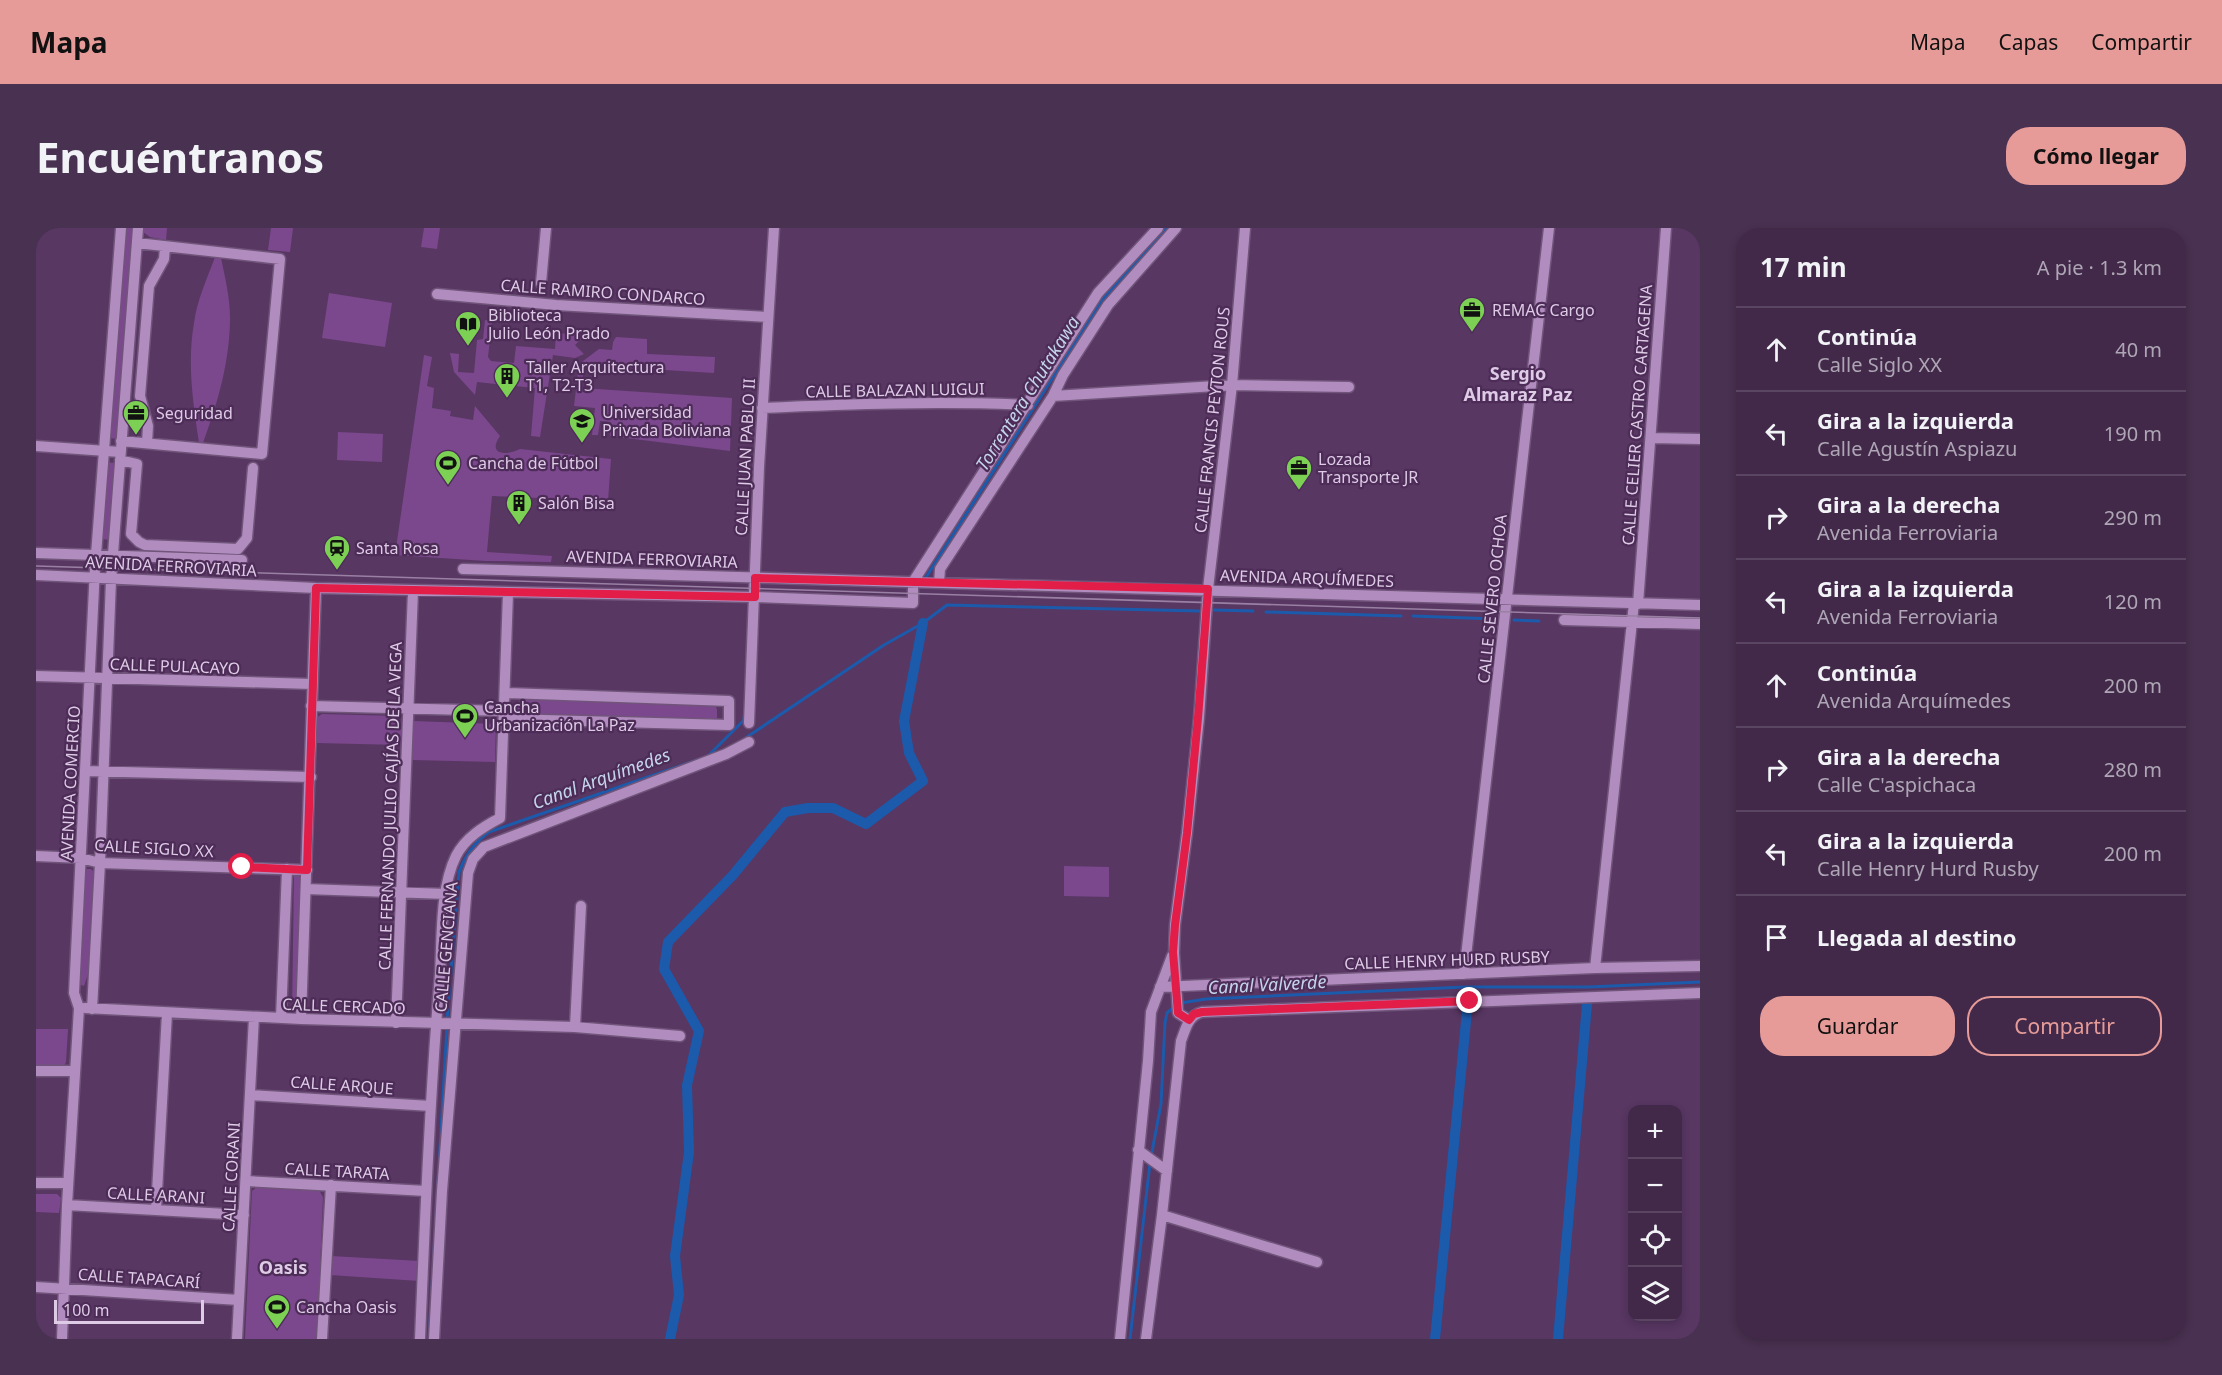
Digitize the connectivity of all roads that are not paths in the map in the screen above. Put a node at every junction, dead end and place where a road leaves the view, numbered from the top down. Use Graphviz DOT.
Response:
graph roads {
  1 [pos="121,228"];
  2 [pos="138,228"];
  3 [pos="546,228"];
  4 [pos="774,228"];
  5 [pos="1158,228"];
  6 [pos="1176,228"];
  7 [pos="1245,228"];
  8 [pos="1549,228"];
  9 [pos="1666,228"];
  10 [pos="137,243"];
  11 [pos="165,247"];
  12 [pos="541,283"];
  13 [pos="437,294"];
  14 [pos="767,317"];
  15 [pos="1232,385"];
  16 [pos="1349,387"];
  17 [pos="1053,396"];
  18 [pos="1028,405"];
  19 [pos="762,408"];
  20 [pos="1651,438"];
  21 [pos="1700,439"];
  22 [pos="147,443"];
  23 [pos="36,446"];
  24 [pos="103,450"];
  25 [pos="120,451"];
  26 [pos="253,468"];
  27 [pos="36,553"];
  28 [pos="97,555"];
  29 [pos="113,557"];
  30 [pos="242,560"];
  31 [pos="463,569"];
  32 [pos="36,575"];
  33 [pos="95,577"];
  34 [pos="755,578"];
  35 [pos="111,580"];
  36 [pos="914,582"];
  37 [pos="939,583"];
  38 [pos="316,588"];
  39 [pos="1208,589"];
  40 [pos="413,591"];
  41 [pos="508,593"];
  42 [pos="755,597"];
  43 [pos="1506,599"];
  44 [pos="1636,603"];
  45 [pos="1700,605"];
  46 [pos="1564,620"];
  47 [pos="1632,622"];
  48 [pos="1700,624"];
  49 [pos="36,676"];
  50 [pos="90,678"];
  51 [pos="108,679"];
  52 [pos="312,684"];
  53 [pos="505,693"];
  54 [pos="311,706"];
  55 [pos="410,709"];
  56 [pos="504,715"];
  57 [pos="749,723"];
  58 [pos="749,742"];
  59 [pos="85,771"];
  60 [pos="104,772"];
  61 [pos="311,777"];
  62 [pos="36,856"];
  63 [pos="81,858"];
  64 [pos="100,863"];
  65 [pos="286,869"];
  66 [pos="307,870"];
  67 [pos="306,889"];
  68 [pos="402,892"];
  69 [pos="446,894"];
  70 [pos="581,906"];
  71 [pos="1173,952"];
  72 [pos="1700,966"];
  73 [pos="1595,968"];
  74 [pos="1464,974"];
  75 [pos="1160,987"];
  76 [pos="1177,991"];
  77 [pos="1700,993"];
  78 [pos="79,1008"];
  79 [pos="92,1009"];
  80 [pos="167,1013"];
  81 [pos="254,1017"];
  82 [pos="281,1018"];
  83 [pos="301,1019"];
  84 [pos="1189,1020"];
  85 [pos="396,1023"];
  86 [pos="445,1025"];
  87 [pos="575,1027"];
  88 [pos="680,1036"];
  89 [pos="36,1071"];
  90 [pos="75,1071"];
  91 [pos="250,1095"];
  92 [pos="431,1106"];
  93 [pos="1142,1153"];
  94 [pos="1167,1171"];
  95 [pos="246,1181"];
  96 [pos="36,1183"];
  97 [pos="68,1183"];
  98 [pos="331,1185"];
  99 [pos="426,1191"];
  100 [pos="67,1205"];
  101 [pos="156,1210"];
  102 [pos="244,1215"];
  103 [pos="1162,1215"];
  104 [pos="1317,1263"];
  105 [pos="36,1287"];
  106 [pos="64,1289"];
  107 [pos="240,1300"];
  108 [pos="62,1339"];
  109 [pos="237,1339"];
  110 [pos="322,1339"];
  111 [pos="420,1339"];
  112 [pos="434,1339"];
  113 [pos="1120,1339"];
  114 [pos="1146,1339"];
  1 -- 24 [label="street, AVENIDA COMERCIO"];
  2 -- 10 [label="street, AVENIDA COMERCIO"];
  3 -- 12 [label="street"];
  4 -- 14 [label="street, CALLE JUAN PABLO II"];
  5 -- 18 [label="street"];
  6 -- 17 [label="street"];
  7 -- 15 [label="street, CALLE FRANCIS PEYTON ROUS"];
  8 -- 43 [label="street, CALLE SEVERO OCHOA"];
  9 -- 20 [label="street, CALLE CELIER CASTRO CARTAGENA"];
  10 -- 11 [label="street"];
  10 -- 25 [label="street, AVENIDA COMERCIO"];
  11 -- 22 [label="street"];
  11 -- 22 [label="street"];
  13 -- 14 [label="street, CALLE RAMIRO CONDARCO"];
  14 -- 19 [label="street, CALLE JUAN PABLO II"];
  15 -- 16 [label="street"];
  15 -- 17 [label="street"];
  15 -- 39 [label="street, CALLE FRANCIS PEYTON ROUS"];
  17 -- 37 [label="street"];
  18 -- 19 [label="street, CALLE BALAZAN LUIGUI"];
  18 -- 36 [label="street"];
  19 -- 34 [label="street, CALLE JUAN PABLO II"];
  20 -- 21 [label="street"];
  20 -- 44 [label="street, CALLE CELIER CASTRO CARTAGENA"];
  22 -- 25 [label="street"];
  23 -- 24 [label="street"];
  24 -- 25 [label="street"];
  24 -- 28 [label="street, AVENIDA COMERCIO"];
  25 -- 26 [label="street"];
  25 -- 29 [label="street, AVENIDA COMERCIO"];
  27 -- 28 [label="street, AVENIDA FERROVIARIA"];
  28 -- 29 [label="street, AVENIDA FERROVIARIA"];
  28 -- 33 [label="street, AVENIDA COMERCIO"];
  29 -- 30 [label="street, AVENIDA FERROVIARIA"];
  29 -- 35 [label="street, AVENIDA COMERCIO"];
  31 -- 34 [label="street, AVENIDA FERROVIARIA"];
  32 -- 33 [label="street, AVENIDA FERROVIARIA"];
  33 -- 35 [label="street, AVENIDA FERROVIARIA"];
  33 -- 50 [label="street, AVENIDA COMERCIO"];
  34 -- 36 [label="street, AVENIDA FERROVIARIA"];
  34 -- 42 [label="street, CALLE JUAN PABLO II"];
  35 -- 38 [label="street, AVENIDA FERROVIARIA"];
  35 -- 51 [label="street, AVENIDA COMERCIO"];
  36 -- 37 [label="street, AVENIDA ARQUÍMEDES"];
  36 -- 42 [label="street, AVENIDA FERROVIARIA"];
  37 -- 39 [label="street, AVENIDA ARQUÍMEDES"];
  38 -- 40 [label="street, AVENIDA FERROVIARIA"];
  38 -- 52 [label="street"];
  39 -- 43 [label="street, AVENIDA ARQUÍMEDES"];
  39 -- 71 [label="street, CALLE FRANCIS PEYTON ROUS"];
  40 -- 41 [label="street, AVENIDA FERROVIARIA"];
  40 -- 55 [label="street, CALLE FERNANDO JULIO CAJÍAS DE LA VEGA"];
  41 -- 42 [label="street, AVENIDA FERROVIARIA"];
  41 -- 53 [label="street"];
  42 -- 57 [label="street, CALLE JUAN PABLO II"];
  43 -- 44 [label="street, AVENIDA ARQUÍMEDES"];
  43 -- 74 [label="street, CALLE SEVERO OCHOA"];
  44 -- 45 [label="street, AVENIDA ARQUÍMEDES"];
  44 -- 47 [label="street, CALLE CELIER CASTRO CARTAGENA"];
  46 -- 47 [label="street"];
  47 -- 48 [label="street"];
  47 -- 73 [label="street, CALLE CELIER CASTRO CARTAGENA"];
  49 -- 50 [label="street, CALLE PULACAYO"];
  50 -- 51 [label="street, CALLE PULACAYO"];
  50 -- 59 [label="street, AVENIDA COMERCIO"];
  51 -- 52 [label="street, CALLE PULACAYO"];
  51 -- 60 [label="street, AVENIDA COMERCIO"];
  52 -- 54 [label="street"];
  53 -- 56 [label="street"];
  53 -- 56 [label="street"];
  54 -- 55 [label="street"];
  54 -- 61 [label="street"];
  55 -- 56 [label="street"];
  55 -- 68 [label="street, CALLE FERNANDO JULIO CAJÍAS DE LA VEGA"];
  56 -- 69 [label="street, CALLE GENCIANA"];
  58 -- 86 [label="street, CALLE GENCIANA"];
  59 -- 60 [label="street"];
  59 -- 63 [label="street, AVENIDA COMERCIO"];
  60 -- 61 [label="street"];
  60 -- 64 [label="street, AVENIDA COMERCIO"];
  61 -- 66 [label="street"];
  62 -- 63 [label="street, CALLE SIGLO XX"];
  63 -- 64 [label="street, CALLE SIGLO XX"];
  63 -- 78 [label="street, AVENIDA COMERCIO"];
  64 -- 65 [label="street, CALLE SIGLO XX"];
  64 -- 79 [label="street, AVENIDA COMERCIO"];
  65 -- 66 [label="street, CALLE SIGLO XX"];
  65 -- 82 [label="street"];
  66 -- 67 [label="street"];
  67 -- 68 [label="street"];
  67 -- 83 [label="street"];
  68 -- 69 [label="street"];
  68 -- 85 [label="street, CALLE FERNANDO JULIO CAJÍAS DE LA VEGA"];
  69 -- 86 [label="street, CALLE GENCIANA"];
  70 -- 87 [label="street"];
  71 -- 75 [label="street"];
  71 -- 76 [label="street"];
  72 -- 73 [label="street, CALLE HENRY HURD RUSBY"];
  73 -- 74 [label="street, CALLE HENRY HURD RUSBY"];
  74 -- 76 [label="street, CALLE HENRY HURD RUSBY"];
  75 -- 76 [label="street, CALLE HENRY HURD RUSBY"];
  75 -- 93 [label="street"];
  76 -- 84 [label="street"];
  77 -- 84 [label="street"];
  78 -- 79 [label="street, CALLE CERCADO"];
  78 -- 90 [label="street, AVENIDA COMERCIO"];
  79 -- 80 [label="street, CALLE CERCADO"];
  80 -- 81 [label="street, CALLE CERCADO"];
  80 -- 101 [label="street"];
  81 -- 82 [label="street, CALLE CERCADO"];
  81 -- 91 [label="street, CALLE CORANI"];
  82 -- 83 [label="street, CALLE CERCADO"];
  83 -- 85 [label="street, CALLE CERCADO"];
  84 -- 94 [label="street"];
  85 -- 86 [label="street, CALLE CERCADO"];
  86 -- 87 [label="street, CALLE CERCADO"];
  86 -- 92 [label="street, CALLE GENCIANA"];
  86 -- 112 [label="street, CALLE GENCIANA"];
  87 -- 88 [label="street, CALLE CERCADO"];
  89 -- 90 [label="street"];
  90 -- 97 [label="street, AVENIDA COMERCIO"];
  91 -- 92 [label="street, CALLE ARQUE"];
  91 -- 95 [label="street, CALLE CORANI"];
  92 -- 99 [label="street, CALLE GENCIANA"];
  93 -- 94 [label="street"];
  93 -- 113 [label="street"];
  94 -- 103 [label="street"];
  95 -- 98 [label="street, CALLE TARATA"];
  95 -- 102 [label="street, CALLE CORANI"];
  96 -- 97 [label="street"];
  97 -- 100 [label="street, AVENIDA COMERCIO"];
  98 -- 99 [label="street, CALLE TARATA"];
  98 -- 110 [label="street"];
  99 -- 111 [label="street, CALLE GENCIANA"];
  100 -- 101 [label="street, CALLE ARANI"];
  100 -- 106 [label="street, AVENIDA COMERCIO"];
  101 -- 102 [label="street, CALLE ARANI"];
  102 -- 107 [label="street, CALLE CORANI"];
  103 -- 104 [label="street"];
  103 -- 114 [label="street"];
  105 -- 106 [label="street, CALLE TAPACARÍ"];
  106 -- 107 [label="street, CALLE TAPACARÍ"];
  106 -- 108 [label="street, AVENIDA COMERCIO"];
  107 -- 109 [label="street, CALLE CORANI"];
}
